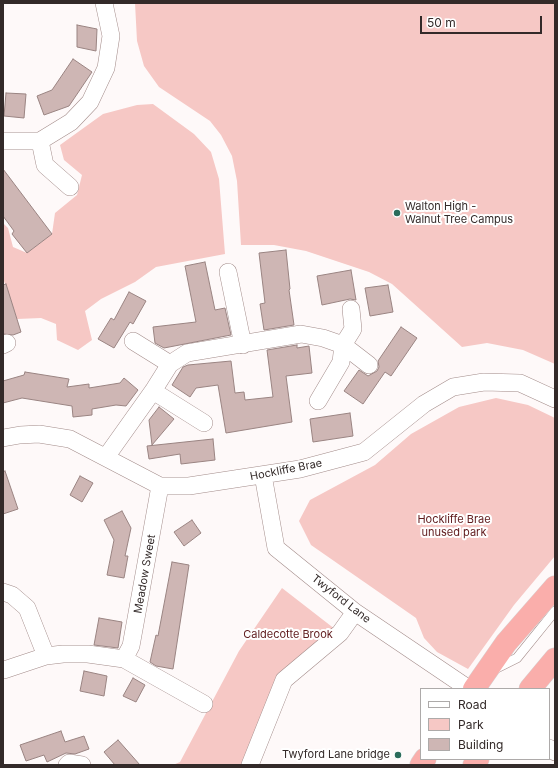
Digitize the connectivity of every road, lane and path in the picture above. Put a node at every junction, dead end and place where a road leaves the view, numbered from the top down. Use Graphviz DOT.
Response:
graph roads {
  1 [pos="104,3"];
  2 [pos="3,141"];
  3 [pos="40,141"];
  4 [pos="70,186"];
  5 [pos="228,272"];
  6 [pos="351,309"];
  7 [pos="133,341"];
  8 [pos="243,345"];
  9 [pos="343,345"];
  10 [pos="170,364"];
  11 [pos="369,365"];
  12 [pos="153,391"];
  13 [pos="555,399"];
  14 [pos="318,401"];
  15 [pos="204,423"];
  16 [pos="3,438"];
  17 [pos="106,457"];
  18 [pos="263,475"];
  19 [pos="160,486"];
  20 [pos="555,587"];
  21 [pos="3,592"];
  22 [pos="555,610"];
  23 [pos="355,612"];
  24 [pos="46,656"];
  25 [pos="124,659"];
  26 [pos="555,659"];
  27 [pos="4,670"];
  28 [pos="480,681"];
  29 [pos="468,688"];
  30 [pos="531,688"];
  31 [pos="204,704"];
  32 [pos="67,765"];
  33 [pos="82,765"];
  34 [pos="250,765"];
  1 -- 3 [label="street"];
  2 -- 3 [label="street"];
  3 -- 4 [label="street"];
  5 -- 8 [label="street"];
  6 -- 9 [label="street"];
  7 -- 10 [label="street"];
  8 -- 9 [label="street"];
  8 -- 10 [label="street"];
  9 -- 11 [label="street"];
  9 -- 14 [label="street"];
  10 -- 12 [label="street"];
  12 -- 15 [label="street"];
  12 -- 17 [label="street"];
  13 -- 18 [label="street, Hockliffe Brae"];
  16 -- 17 [label="street, Hockliffe Brae"];
  17 -- 19 [label="street, Hockliffe Brae"];
  18 -- 19 [label="street, Hockliffe Brae"];
  18 -- 23 [label="street, Twyford Lane"];
  19 -- 25 [label="street, Meadow Sweet"];
  20 -- 28 [label="highway"];
  21 -- 24 [label="street"];
  22 -- 28 [label="lane"];
  23 -- 29 [label="street, Twyford Lane"];
  23 -- 34 [label="street"];
  24 -- 25 [label="street"];
  24 -- 27 [label="street"];
  25 -- 31 [label="street"];
  26 -- 30 [label="highway"];
  32 -- 33 [label="street"];
}
